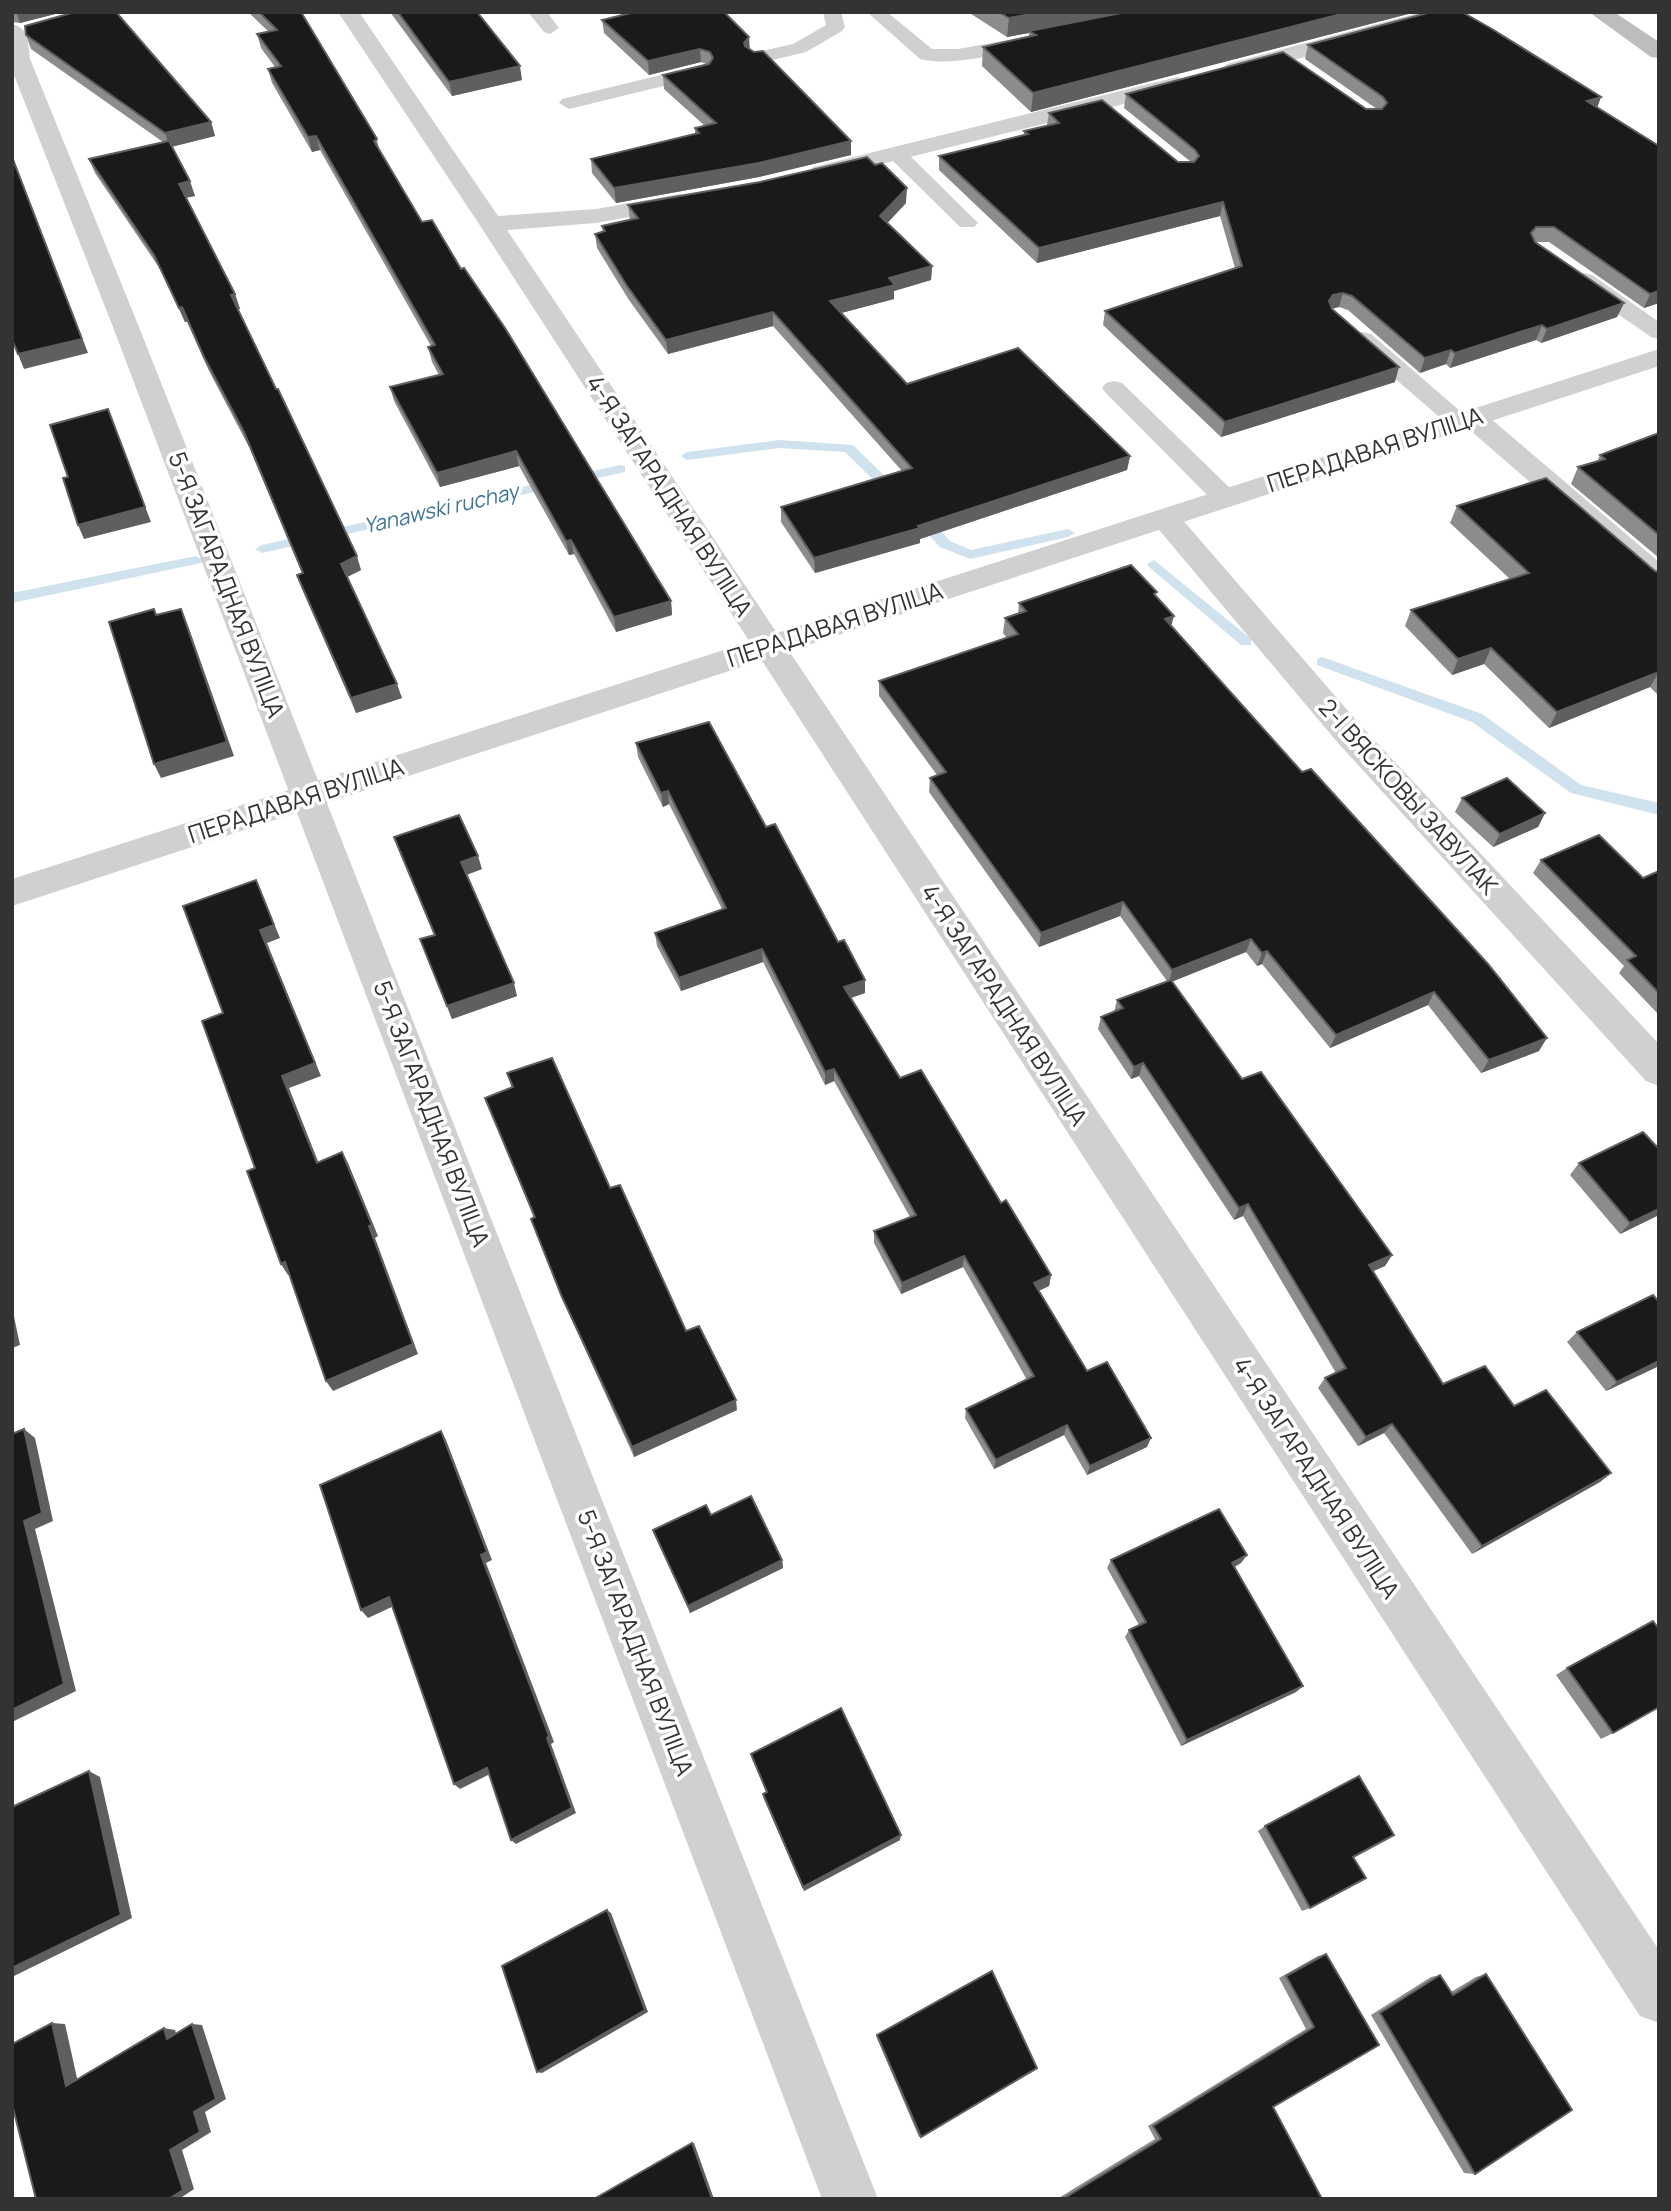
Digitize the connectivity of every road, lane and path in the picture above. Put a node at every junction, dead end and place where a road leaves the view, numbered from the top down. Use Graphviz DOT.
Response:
graph roads {
  1 [pos="348,12"];
  2 [pos="537,12"];
  3 [pos="832,12"];
  4 [pos="876,12"];
  5 [pos="1447,12"];
  6 [pos="1599,12"];
  7 [pos="550,28"];
  8 [pos="20,32"];
  9 [pos="1050,38"];
  10 [pos="1659,52"];
  11 [pos="1283,56"];
  12 [pos="756,58"];
  13 [pos="702,71"];
  14 [pos="1305,71"];
  15 [pos="1219,73"];
  16 [pos="1193,80"];
  17 [pos="569,103"];
  18 [pos="1103,104"];
  19 [pos="1123,120"];
  20 [pos="897,154"];
  21 [pos="797,178"];
  22 [pos="705,197"];
  23 [pos="967,223"];
  24 [pos="491,225"];
  25 [pos="1572,272"];
  26 [pos="1348,326"];
  27 [pos="1659,332"];
  28 [pos="1659,357"];
  29 [pos="1114,388"];
  30 [pos="1466,420"];
  31 [pos="1225,498"];
  32 [pos="1165,518"];
  33 [pos="1659,578"];
  34 [pos="768,647"];
  35 [pos="308,797"];
  36 [pos="12,893"];
  37 [pos="1659,1070"];
  38 [pos="1659,1997"];
  39 [pos="850,2199"];
  1 -- 24 [label="street, 4-Я ЗАГАРАДНАЯ ВУЛІЦА"];
  2 -- 7 [label="lane"];
  3 -- 12 [label="lane"];
  4 -- 9 [label="lane"];
  5 -- 11 [label="street"];
  6 -- 10 [label="main road"];
  8 -- 35 [label="street, 5-Я ЗАГАРАДНАЯ ВУЛІЦА"];
  11 -- 14 [label="lane"];
  11 -- 15 [label="street"];
  13 -- 17 [label="lane"];
  16 -- 18 [label="street"];
  18 -- 19 [label="lane"];
  18 -- 20 [label="street"];
  20 -- 21 [label="street"];
  20 -- 23 [label="lane"];
  22 -- 24 [label="street"];
  24 -- 34 [label="street, 4-Я ЗАГАРАДНАЯ ВУЛІЦА"];
  25 -- 27 [label="lane"];
  26 -- 30 [label="lane"];
  28 -- 30 [label="street, ПЕРАДАВАЯ ВУЛІЦА"];
  29 -- 31 [label="lane"];
  30 -- 31 [label="street, ПЕРАДАВАЯ ВУЛІЦА"];
  30 -- 33 [label="street"];
  31 -- 32 [label="street, ПЕРАДАВАЯ ВУЛІЦА"];
  32 -- 34 [label="street, ПЕРАДАВАЯ ВУЛІЦА"];
  32 -- 37 [label="street, 2-І ВЯСКОВЫ ЗАВУЛАК"];
  34 -- 35 [label="street, ПЕРАДАВАЯ ВУЛІЦА"];
  34 -- 38 [label="street, 4-Я ЗАГАРАДНАЯ ВУЛІЦА"];
  35 -- 36 [label="street, ПЕРАДАВАЯ ВУЛІЦА"];
  35 -- 39 [label="street, 5-Я ЗАГАРАДНАЯ ВУЛІЦА"];
}
